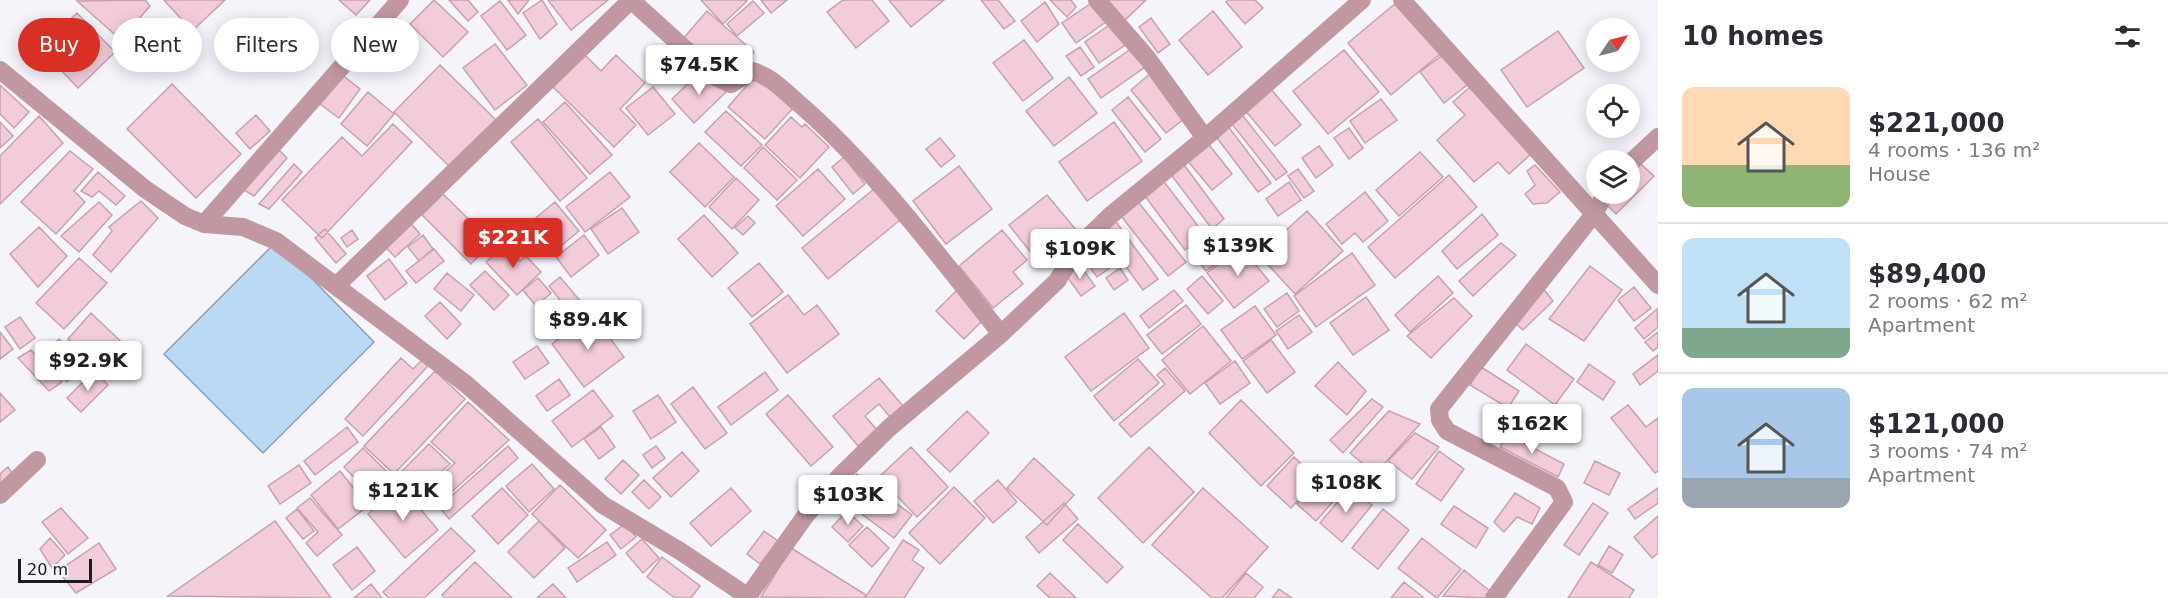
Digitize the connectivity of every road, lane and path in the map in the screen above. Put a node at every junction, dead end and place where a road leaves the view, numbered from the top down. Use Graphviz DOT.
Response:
graph roads {
  1 [pos="400,0"];
  2 [pos="631,0"];
  3 [pos="1097,0"];
  4 [pos="1362,0"];
  5 [pos="1402,0"];
  6 [pos="0,70"];
  7 [pos="1658,137"];
  8 [pos="1205,138"];
  9 [pos="1640,154"];
  10 [pos="1600,204"];
  11 [pos="1594,214"];
  12 [pos="204,224"];
  13 [pos="337,285"];
  14 [pos="1658,285"];
  15 [pos="1001,334"];
  16 [pos="37,460"];
  17 [pos="0,495"];
  18 [pos="748,598"];
  19 [pos="1494,598"];
  1 -- 12 [label="street"];
  2 -- 13 [label="street"];
  2 -- 15 [label="street"];
  3 -- 8 [label="street"];
  4 -- 8 [label="street"];
  5 -- 11 [label="street"];
  6 -- 12 [label="street"];
  7 -- 9 [label="street"];
  8 -- 15 [label="street"];
  10 -- 11 [label="street"];
  11 -- 14 [label="street"];
  11 -- 19 [label="street"];
  12 -- 13 [label="street"];
  13 -- 18 [label="street"];
  15 -- 18 [label="street"];
  16 -- 17 [label="street"];
}
